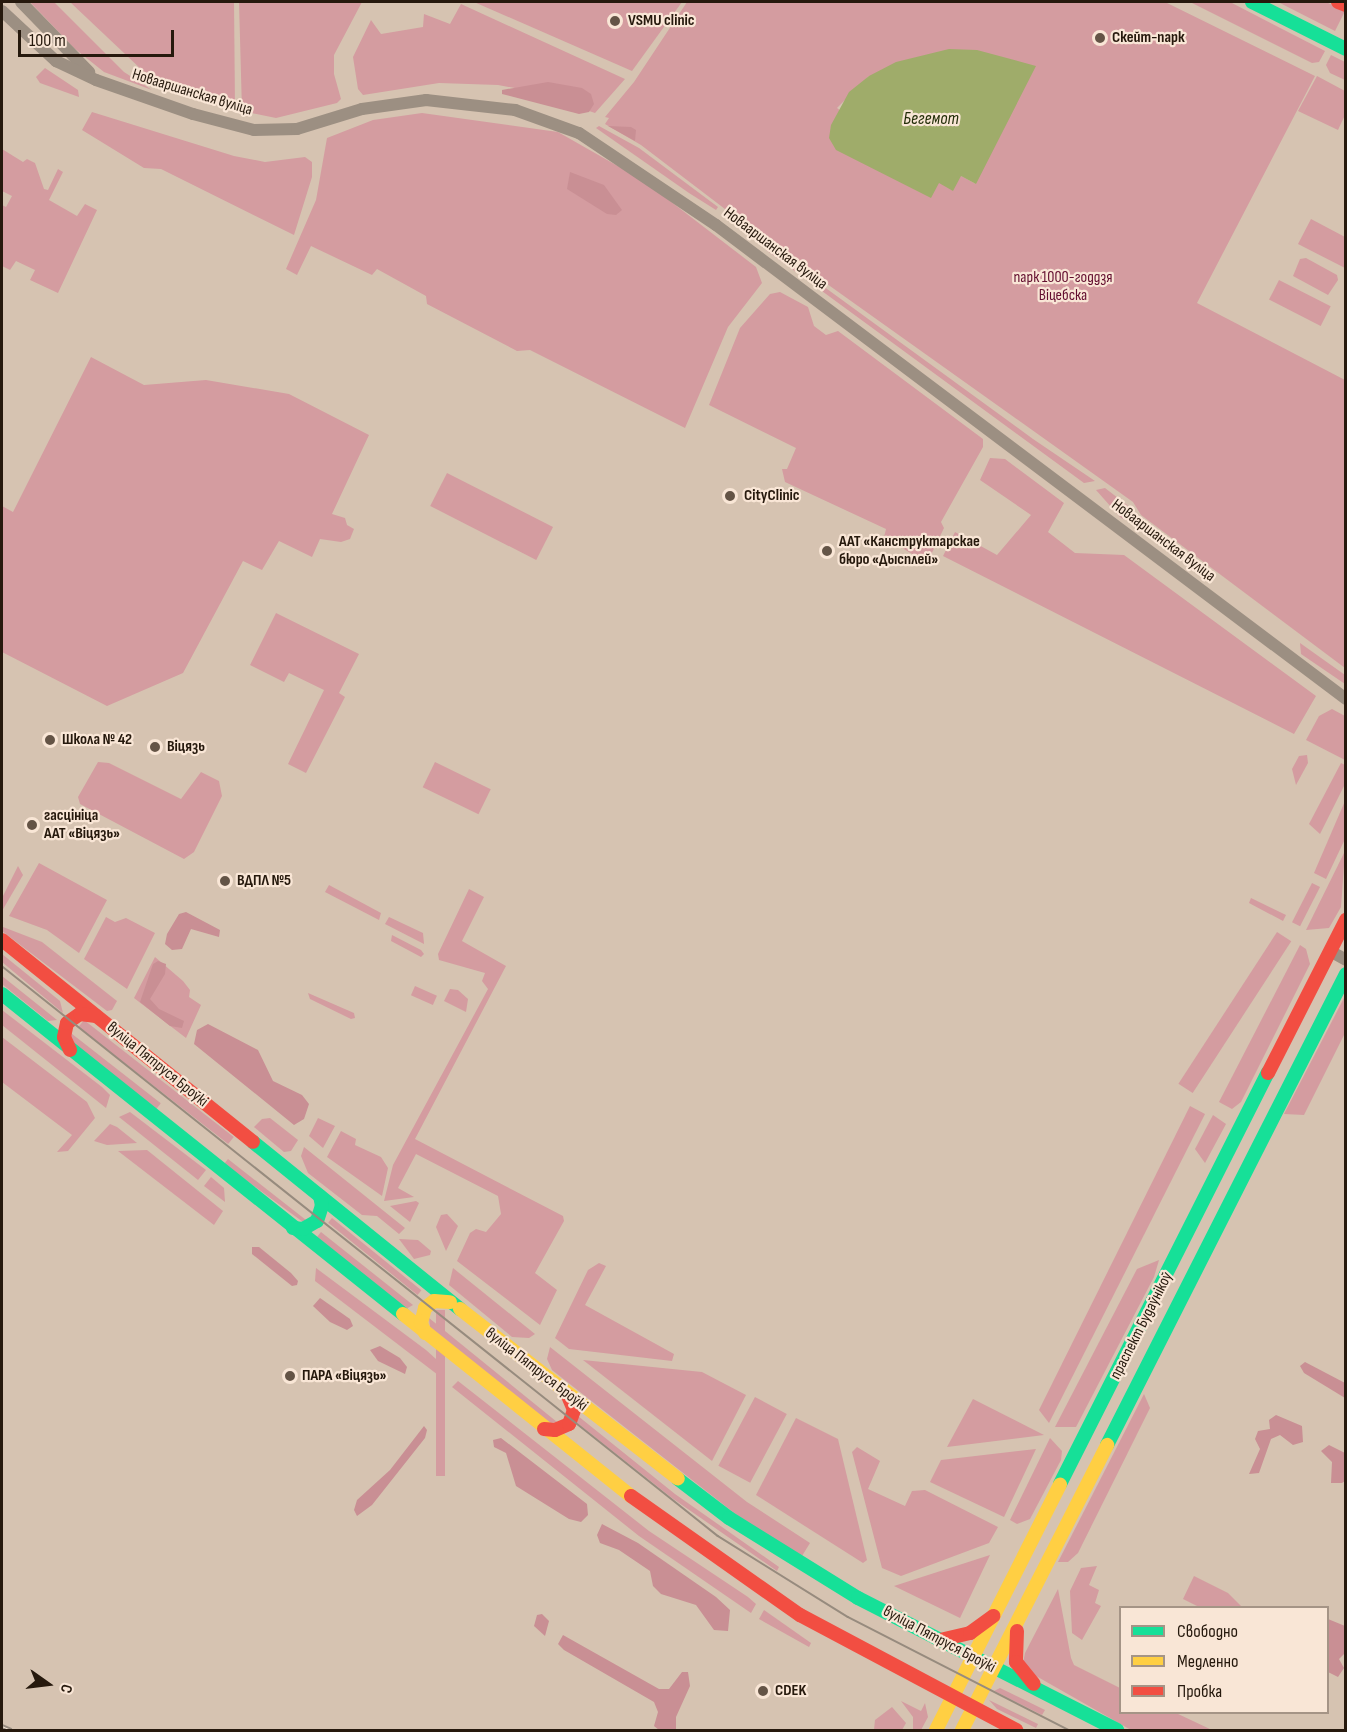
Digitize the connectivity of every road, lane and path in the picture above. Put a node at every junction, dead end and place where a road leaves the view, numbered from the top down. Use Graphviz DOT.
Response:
graph roads {
  1 [pos="21,2"];
  2 [pos="1252,2"];
  3 [pos="1338,2"];
  4 [pos="1346,5"];
  5 [pos="2,11"];
  6 [pos="1346,49"];
  7 [pos="96,80"];
  8 [pos="1346,699"];
  9 [pos="1346,920"];
  10 [pos="2,940"];
  11 [pos="1330,951"];
  12 [pos="1346,960"];
  13 [pos="1346,974"];
  14 [pos="66,992"];
  15 [pos="2,994"];
  16 [pos="96,1016"];
  17 [pos="40,1026"];
  18 [pos="70,1050"];
  19 [pos="1243,1125"];
  20 [pos="1262,1136"];
  21 [pos="320,1196"];
  22 [pos="292,1228"];
  23 [pos="1188,1235"];
  24 [pos="1208,1245"];
  25 [pos="450,1302"];
  26 [pos="425,1333"];
  27 [pos="568,1396"];
  28 [pos="544,1429"];
  29 [pos="1083,1442"];
  30 [pos="1104,1451"];
  31 [pos="997,1613"];
  32 [pos="1019,1619"];
  33 [pos="939,1640"];
  34 [pos="973,1659"];
  35 [pos="993,1669"];
  36 [pos="923,1682"];
  37 [pos="1044,1694"];
  38 [pos="953,1698"];
  39 [pos="973,1709"];
  40 [pos="984,1729"];
  41 [pos="936,1730"];
  42 [pos="962,1731"];
  43 [pos="1007,1731"];
  44 [pos="1016,1731"];
  45 [pos="1117,1731"];
  1 -- 7 [label="street, Новааршанская вуліца"];
  2 -- 6 [label="main road"];
  3 -- 4 [label="main road"];
  5 -- 7 [label="street, Новааршанская вуліца"];
  7 -- 8 [label="street, Новааршанская вуліца"];
  9 -- 11 [label="main road, праспект Будаўнікоў"];
  10 -- 14 [label="main road, вуліца Пятруся Броўкі"];
  11 -- 12 [label="street"];
  11 -- 19 [label="main road, праспект Будаўнікоў"];
  13 -- 20 [label="main road, праспект Будаўнікоў"];
  14 -- 16 [label="main road, вуліца Пятруся Броўкі"];
  14 -- 17 [label="main road"];
  15 -- 17 [label="main road"];
  16 -- 18 [label="main road"];
  16 -- 21 [label="main road, вуліца Пятруся Броўкі"];
  17 -- 18 [label="main road"];
  18 -- 22 [label="main road"];
  19 -- 20 [label="street"];
  19 -- 23 [label="main road, праспект Будаўнікоў"];
  20 -- 24 [label="main road, праспект Будаўнікоў"];
  21 -- 22 [label="main road"];
  21 -- 25 [label="main road, вуліца Пятруся Броўкі"];
  22 -- 26 [label="main road"];
  23 -- 24 [label="street"];
  23 -- 29 [label="main road, праспект Будаўнікоў"];
  24 -- 30 [label="main road, праспект Будаўнікоў"];
  25 -- 26 [label="main road"];
  25 -- 27 [label="main road, вуліца Пятруся Броўкі"];
  26 -- 28 [label="main road"];
  27 -- 28 [label="main road"];
  27 -- 33 [label="main road, вуліца Пятруся Броўкі"];
  28 -- 36 [label="main road"];
  29 -- 30 [label="street"];
  29 -- 31 [label="main road, праспект Будаўнікоў"];
  30 -- 32 [label="main road, праспект Будаўнікоў"];
  31 -- 33 [label="main road"];
  31 -- 34 [label="main road, праспект Будаўнікоў"];
  32 -- 35 [label="main road, праспект Будаўнікоў"];
  32 -- 37 [label="main road"];
  33 -- 34 [label="main road, вуліца Пятруся Броўкі"];
  34 -- 35 [label="main road, вуліца Пятруся Броўкі"];
  34 -- 38 [label="main road, праспект Будаўнікоў"];
  35 -- 37 [label="main road, вуліца Пятруся Броўкі"];
  35 -- 39 [label="main road, праспект Будаўнікоў"];
  36 -- 38 [label="main road"];
  36 -- 41 [label="main road"];
  37 -- 45 [label="main road, вуліца Пятруся Броўкі"];
  38 -- 39 [label="main road"];
  38 -- 41 [label="main road, праспект Будаўнікоў"];
  39 -- 42 [label="main road, праспект Будаўнікоў"];
  39 -- 44 [label="main road"];
  40 -- 43 [label="main road"];
}
